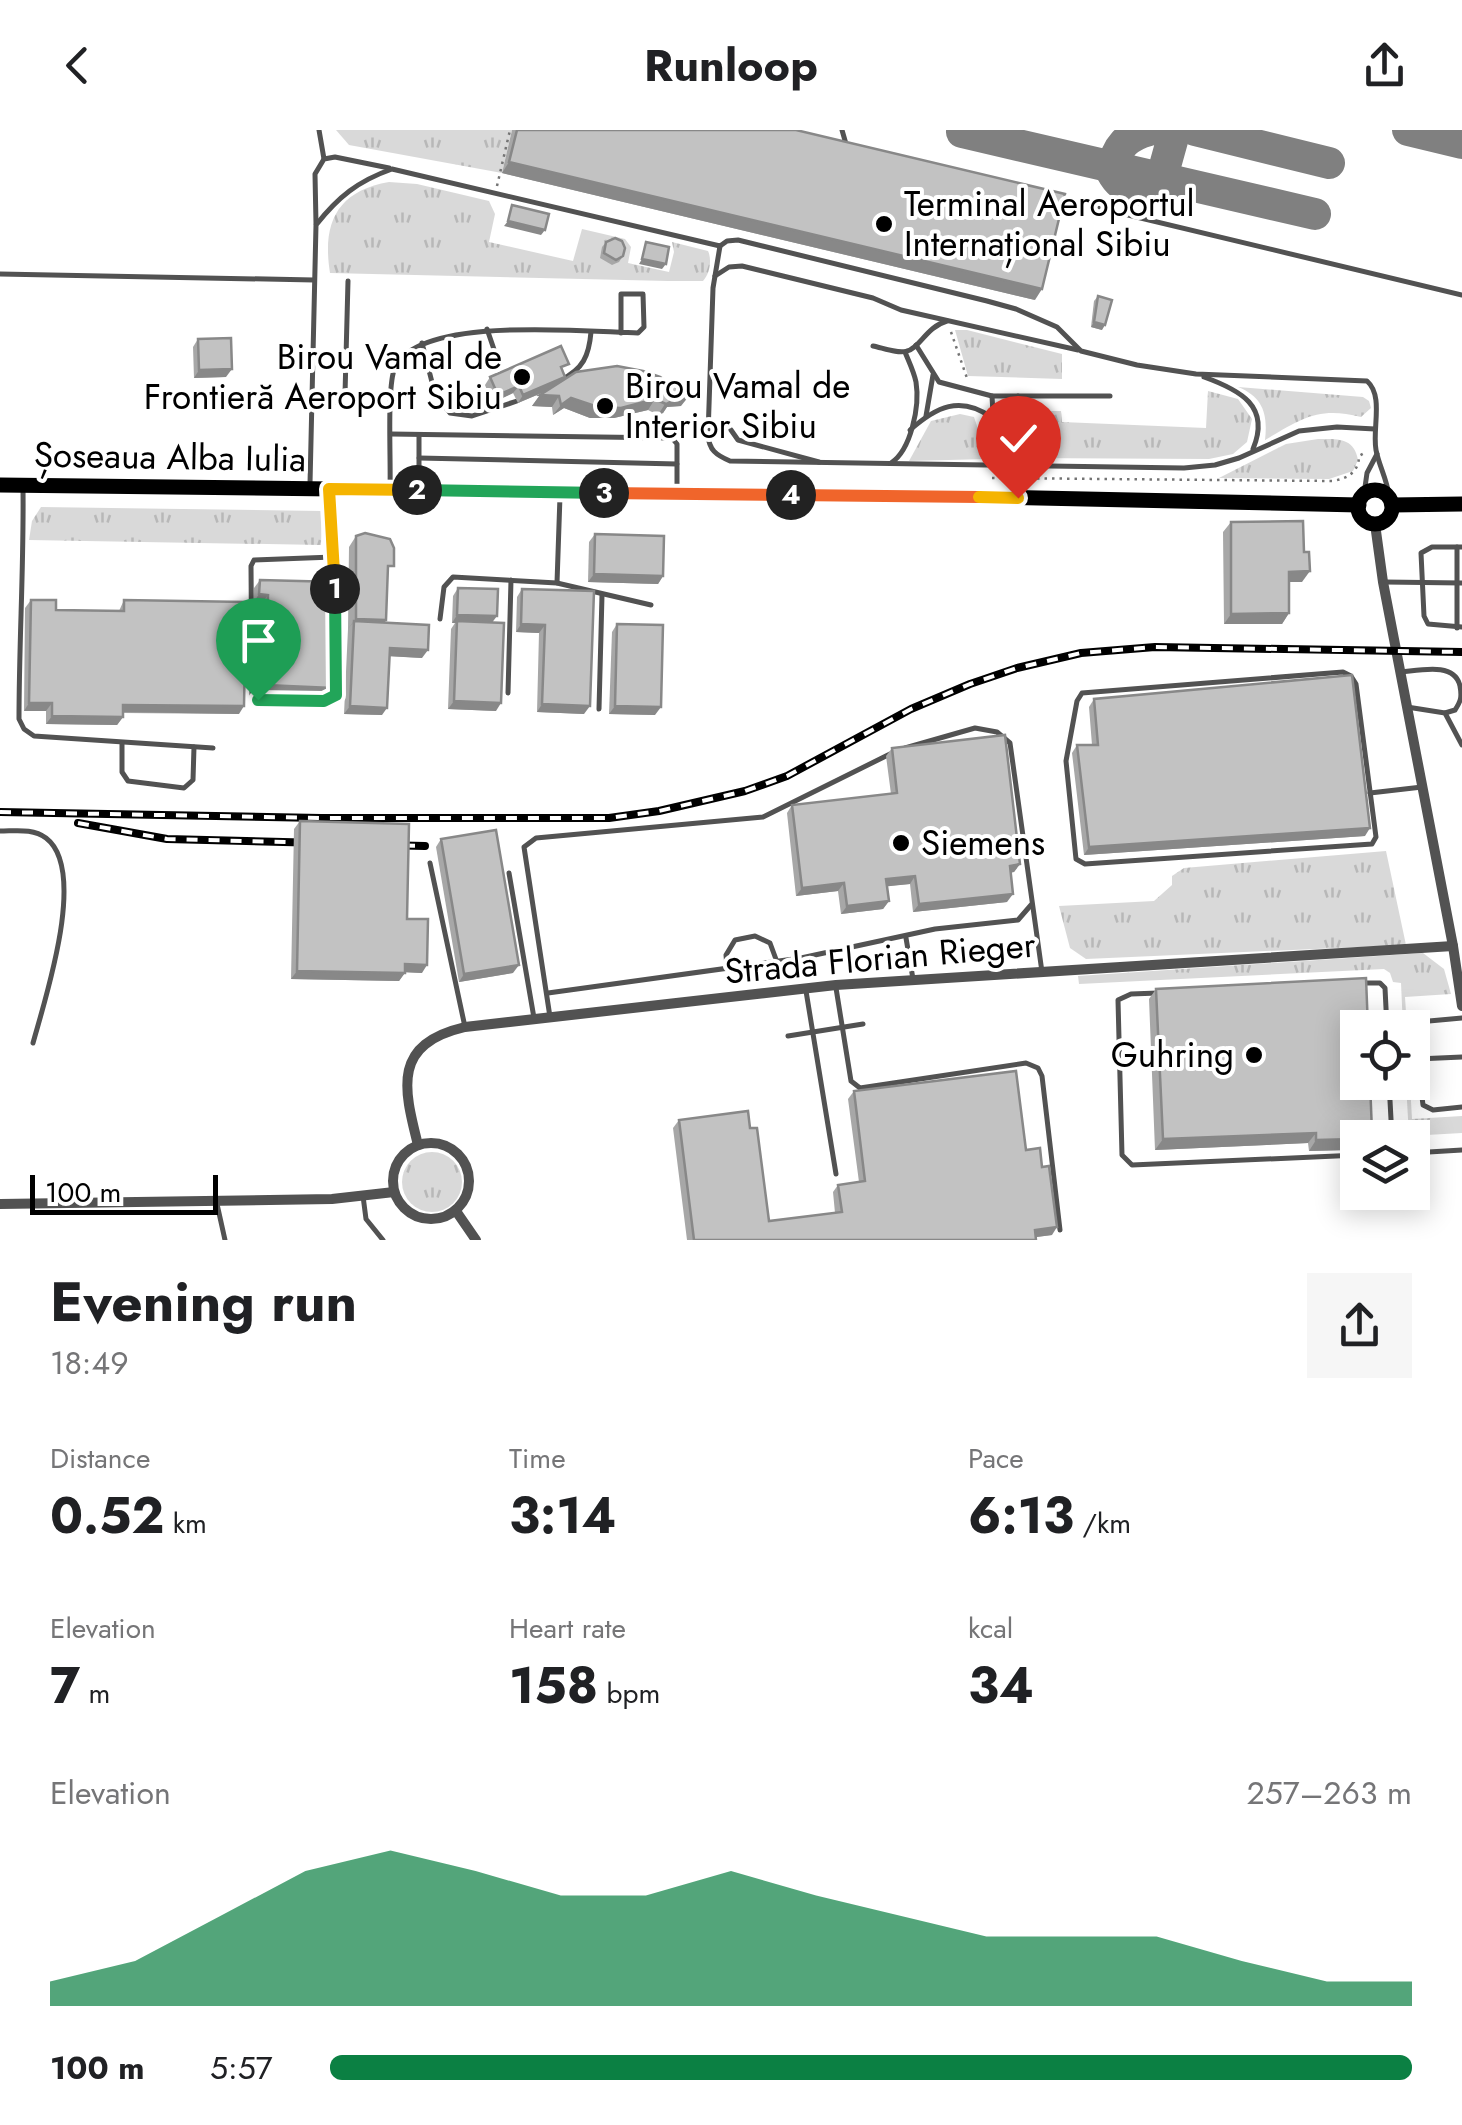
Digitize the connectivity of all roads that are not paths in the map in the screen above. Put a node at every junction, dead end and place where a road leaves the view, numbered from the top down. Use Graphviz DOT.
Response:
graph roads {
  1 [pos="320,130"];
  2 [pos="842,130"];
  3 [pos="830,143"];
  4 [pos="324,159"];
  5 [pos="392,169"];
  6 [pos="1054,197"];
  7 [pos="316,225"];
  8 [pos="720,246"];
  9 [pos="0,274"];
  10 [pos="714,276"];
  11 [pos="314,280"];
  12 [pos="348,280"];
  13 [pos="1462,296"];
  14 [pos="950,320"];
  15 [pos="486,329"];
  16 [pos="591,332"];
  17 [pos="622,333"];
  18 [pos="422,343"];
  19 [pos="916,345"];
  20 [pos="873,346"];
  21 [pos="1081,351"];
  22 [pos="905,352"];
  23 [pos="498,364"];
  24 [pos="933,374"];
  25 [pos="1196,374"];
  26 [pos="558,381"];
  27 [pos="992,396"];
  28 [pos="1018,396"];
  29 [pos="1110,396"];
  30 [pos="517,402"];
  31 [pos="311,407"];
  32 [pos="926,416"];
  33 [pos="991,417"];
  34 [pos="1375,429"];
  35 [pos="730,430"];
  36 [pos="910,430"];
  37 [pos="391,434"];
  38 [pos="420,435"];
  39 [pos="1252,452"];
  40 [pos="1377,454"];
  41 [pos="419,458"];
  42 [pos="677,464"];
  43 [pos="833,465"];
  44 [pos="889,465"];
  45 [pos="996,466"];
  46 [pos="1013,466"];
  47 [pos="0,484"];
  48 [pos="23,485"];
  49 [pos="310,489"];
  50 [pos="329,489"];
  51 [pos="390,490"];
  52 [pos="419,490"];
  53 [pos="560,492"];
  54 [pos="676,494"];
  55 [pos="1361,500"];
  56 [pos="1390,501"];
  57 [pos="1462,504"];
  58 [pos="1374,524"];
  59 [pos="1459,546"];
  60 [pos="333,557"];
  61 [pos="511,580"];
  62 [pos="1382,582"];
  63 [pos="251,583"];
  64 [pos="268,583"];
  65 [pos="558,583"];
  66 [pos="1421,583"];
  67 [pos="1459,583"];
  68 [pos="318,584"];
  69 [pos="602,594"];
  70 [pos="651,605"];
  71 [pos="440,620"];
  72 [pos="335,621"];
  73 [pos="1460,627"];
  74 [pos="1401,672"];
  75 [pos="508,692"];
  76 [pos="1408,707"];
  77 [pos="598,709"];
  78 [pos="1445,712"];
  79 [pos="122,742"];
  80 [pos="1462,745"];
  81 [pos="194,747"];
  82 [pos="213,748"];
  83 [pos="1422,788"];
  84 [pos="1370,793"];
  85 [pos="0,831"];
  86 [pos="430,863"];
  87 [pos="508,873"];
  88 [pos="1031,905"];
  89 [pos="906,936"];
  90 [pos="1454,946"];
  91 [pos="777,962"];
  92 [pos="727,969"];
  93 [pos="1042,972"];
  94 [pos="913,979"];
  95 [pos="1356,983"];
  96 [pos="836,985"];
  97 [pos="806,988"];
  98 [pos="1168,992"];
  99 [pos="547,994"];
  100 [pos="1462,1006"];
  101 [pos="1386,1010"];
  102 [pos="550,1017"];
  103 [pos="534,1018"];
  104 [pos="1462,1018"];
  105 [pos="1430,1021"];
  106 [pos="863,1024"];
  107 [pos="842,1026"];
  108 [pos="465,1027"];
  109 [pos="814,1031"];
  110 [pos="788,1036"];
  111 [pos="33,1043"];
  112 [pos="1462,1057"];
  113 [pos="1430,1058"];
  114 [pos="1424,1100"];
  115 [pos="1462,1107"];
  116 [pos="418,1146"];
  117 [pos="1462,1150"];
  118 [pos="1430,1152"];
  119 [pos="1340,1156"];
  120 [pos="836,1174"];
  121 [pos="394,1192"];
  122 [pos="363,1196"];
  123 [pos="217,1201"];
  124 [pos="0,1204"];
  125 [pos="456,1211"];
  126 [pos="1060,1230"];
  127 [pos="224,1240"];
  128 [pos="382,1240"];
  129 [pos="476,1240"];
  1 -- 4 [label="lane"];
  2 -- 3 [label="lane"];
  4 -- 5 [label="lane"];
  4 -- 7 [label="lane"];
  5 -- 7 [label="lane"];
  5 -- 8 [label="lane"];
  6 -- 13 [label="lane"];
  7 -- 11 [label="lane"];
  8 -- 10 [label="lane"];
  8 -- 21 [label="lane"];
  9 -- 11 [label="lane"];
  10 -- 14 [label="lane"];
  10 -- 43 [label="lane"];
  11 -- 31 [label="lane"];
  12 -- 31 [label="lane"];
  14 -- 19 [label="lane"];
  14 -- 21 [label="lane"];
  15 -- 16 [label="lane"];
  15 -- 18 [label="lane"];
  15 -- 23 [label="lane"];
  16 -- 17 [label="lane"];
  16 -- 26 [label="lane"];
  17 -- 17 [label="lane"];
  18 -- 30 [label="lane"];
  18 -- 37 [label="lane"];
  19 -- 22 [label="lane"];
  19 -- 24 [label="lane"];
  20 -- 22 [label="lane"];
  21 -- 25 [label="lane"];
  22 -- 36 [label="lane"];
  24 -- 27 [label="lane"];
  24 -- 32 [label="lane"];
  25 -- 34 [label="lane"];
  25 -- 39 [label="lane"];
  27 -- 28 [label="lane"];
  27 -- 33 [label="lane"];
  28 -- 29 [label="lane"];
  28 -- 46 [label="lane"];
  31 -- 49 [label="lane"];
  32 -- 33 [label="lane"];
  32 -- 36 [label="lane"];
  33 -- 45 [label="lane"];
  34 -- 39 [label="lane"];
  34 -- 40 [label="lane"];
  35 -- 43 [label="lane"];
  36 -- 44 [label="lane"];
  37 -- 38 [label="lane"];
  37 -- 51 [label="lane"];
  38 -- 41 [label="lane"];
  38 -- 42 [label="lane"];
  39 -- 46 [label="lane"];
  40 -- 55 [label="lane"];
  40 -- 56 [label="lane"];
  41 -- 42 [label="lane"];
  41 -- 52 [label="lane"];
  42 -- 54 [label="lane"];
  43 -- 44 [label="lane"];
  44 -- 45 [label="lane"];
  45 -- 46 [label="lane"];
  47 -- 48 [label="main road, Șoseaua Alba Iulia"];
  48 -- 49 [label="main road, Șoseaua Alba Iulia"];
  48 -- 79 [label="lane"];
  49 -- 50 [label="main road, Șoseaua Alba Iulia"];
  50 -- 51 [label="main road, Șoseaua Alba Iulia"];
  50 -- 60 [label="lane"];
  51 -- 52 [label="main road, Șoseaua Alba Iulia"];
  52 -- 53 [label="main road, Șoseaua Alba Iulia"];
  53 -- 54 [label="main road, Șoseaua Alba Iulia"];
  53 -- 65 [label="lane"];
  54 -- 55 [label="main road, Șoseaua Alba Iulia"];
  55 -- 56 [label="main road"];
  55 -- 58 [label="main road"];
  56 -- 57 [label="main road"];
  56 -- 58 [label="main road"];
  58 -- 62 [label="street"];
  59 -- 66 [label="lane"];
  59 -- 67 [label="lane"];
  60 -- 63 [label="lane"];
  60 -- 68 [label="lane"];
  61 -- 65 [label="lane"];
  61 -- 71 [label="lane"];
  61 -- 75 [label="lane"];
  62 -- 66 [label="lane"];
  62 -- 74 [label="street"];
  63 -- 64 [label="lane"];
  63 -- 72 [label="lane"];
  65 -- 69 [label="lane"];
  66 -- 67 [label="lane"];
  66 -- 73 [label="lane"];
  67 -- 73 [label="lane"];
  69 -- 70 [label="lane"];
  69 -- 77 [label="lane"];
  74 -- 76 [label="street"];
  74 -- 78 [label="lane"];
  76 -- 78 [label="lane"];
  76 -- 83 [label="street"];
  78 -- 80 [label="lane"];
  79 -- 81 [label="lane"];
  79 -- 81 [label="lane"];
  81 -- 82 [label="lane"];
  83 -- 84 [label="lane"];
  83 -- 90 [label="street"];
  84 -- 84 [label="lane"];
  85 -- 111 [label="lane"];
  86 -- 108 [label="lane"];
  87 -- 103 [label="lane"];
  88 -- 89 [label="lane"];
  88 -- 93 [label="lane"];
  88 -- 99 [label="lane"];
  89 -- 91 [label="lane"];
  89 -- 94 [label="lane"];
  90 -- 93 [label="street, Strada Florian Rieger"];
  90 -- 100 [label="street"];
  91 -- 92 [label="lane"];
  91 -- 92 [label="lane"];
  92 -- 99 [label="lane"];
  93 -- 94 [label="street, Strada Florian Rieger"];
  94 -- 96 [label="street, Strada Florian Rieger"];
  95 -- 101 [label="lane"];
  96 -- 97 [label="street, Strada Florian Rieger"];
  96 -- 107 [label="lane"];
  97 -- 102 [label="street, Strada Florian Rieger"];
  97 -- 109 [label="lane"];
  98 -- 119 [label="lane"];
  99 -- 102 [label="lane"];
  102 -- 103 [label="street, Strada Florian Rieger"];
  103 -- 108 [label="street, Strada Florian Rieger"];
  104 -- 105 [label="lane"];
  106 -- 107 [label="lane"];
  107 -- 109 [label="lane"];
  107 -- 126 [label="lane"];
  108 -- 116 [label="street, Strada Florian Rieger"];
  109 -- 110 [label="lane"];
  109 -- 120 [label="lane"];
  112 -- 113 [label="lane"];
  114 -- 115 [label="lane"];
  116 -- 121 [label="street"];
  116 -- 125 [label="street"];
  117 -- 118 [label="lane"];
  121 -- 122 [label="street"];
  121 -- 125 [label="street"];
  122 -- 123 [label="street"];
  122 -- 128 [label="lane"];
  123 -- 124 [label="street"];
  123 -- 127 [label="lane"];
  125 -- 129 [label="street"];
}
